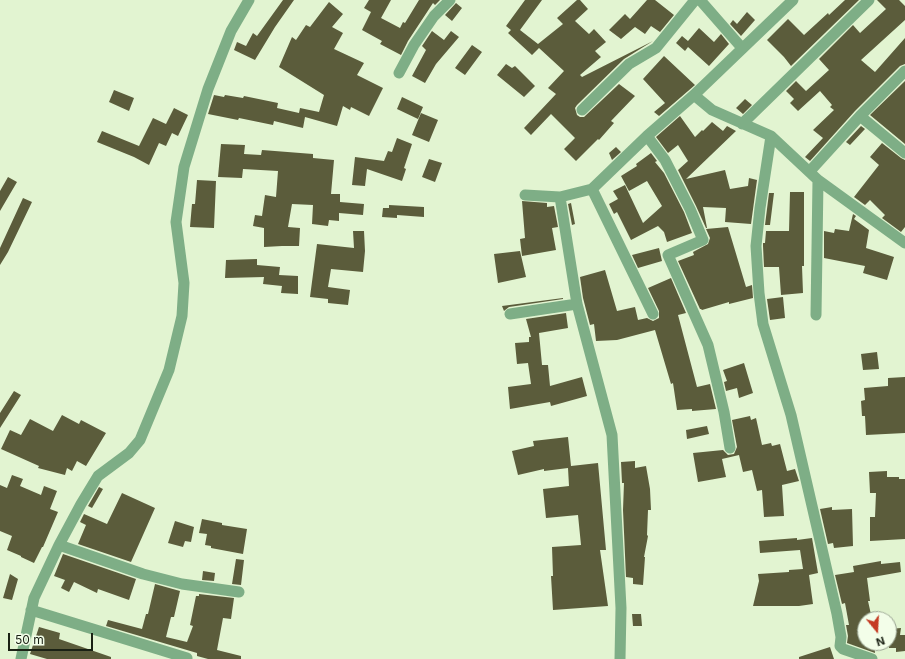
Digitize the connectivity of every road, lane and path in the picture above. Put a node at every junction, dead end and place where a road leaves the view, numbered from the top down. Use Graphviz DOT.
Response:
graph roads {
  1 [pos="250,0"];
  2 [pos="450,0"];
  3 [pos="694,0"];
  4 [pos="700,0"];
  5 [pos="793,0"];
  6 [pos="869,0"];
  7 [pos="742,48"];
  8 [pos="905,72"];
  9 [pos="399,73"];
  10 [pos="694,95"];
  11 [pos="582,110"];
  12 [pos="860,116"];
  13 [pos="742,124"];
  14 [pos="647,136"];
  15 [pos="771,136"];
  16 [pos="905,153"];
  17 [pos="810,171"];
  18 [pos="818,180"];
  19 [pos="592,189"];
  20 [pos="525,195"];
  21 [pos="560,197"];
  22 [pos="905,243"];
  23 [pos="578,304"];
  24 [pos="510,314"];
  25 [pos="653,314"];
  26 [pos="816,315"];
  27 [pos="730,448"];
  28 [pos="59,545"];
  29 [pos="240,592"];
  30 [pos="31,610"];
  31 [pos="187,658"];
  32 [pos="21,659"];
  33 [pos="620,659"];
  34 [pos="872,659"];
  1 -- 28 [label="street"];
  2 -- 9 [label="street"];
  3 -- 11 [label="street"];
  4 -- 7 [label="street"];
  5 -- 7 [label="street"];
  6 -- 13 [label="street"];
  7 -- 10 [label="street"];
  8 -- 12 [label="street"];
  10 -- 13 [label="street"];
  10 -- 14 [label="street"];
  12 -- 16 [label="street"];
  12 -- 17 [label="street"];
  13 -- 15 [label="street"];
  14 -- 19 [label="street"];
  14 -- 27 [label="street"];
  15 -- 17 [label="street"];
  15 -- 34 [label="street"];
  17 -- 18 [label="street"];
  18 -- 22 [label="street"];
  18 -- 26 [label="street"];
  19 -- 21 [label="street"];
  19 -- 25 [label="street"];
  20 -- 21 [label="street"];
  21 -- 23 [label="street"];
  23 -- 24 [label="street"];
  23 -- 33 [label="street"];
  28 -- 29 [label="street"];
  28 -- 30 [label="street"];
  30 -- 31 [label="street"];
  30 -- 32 [label="street"];
}
